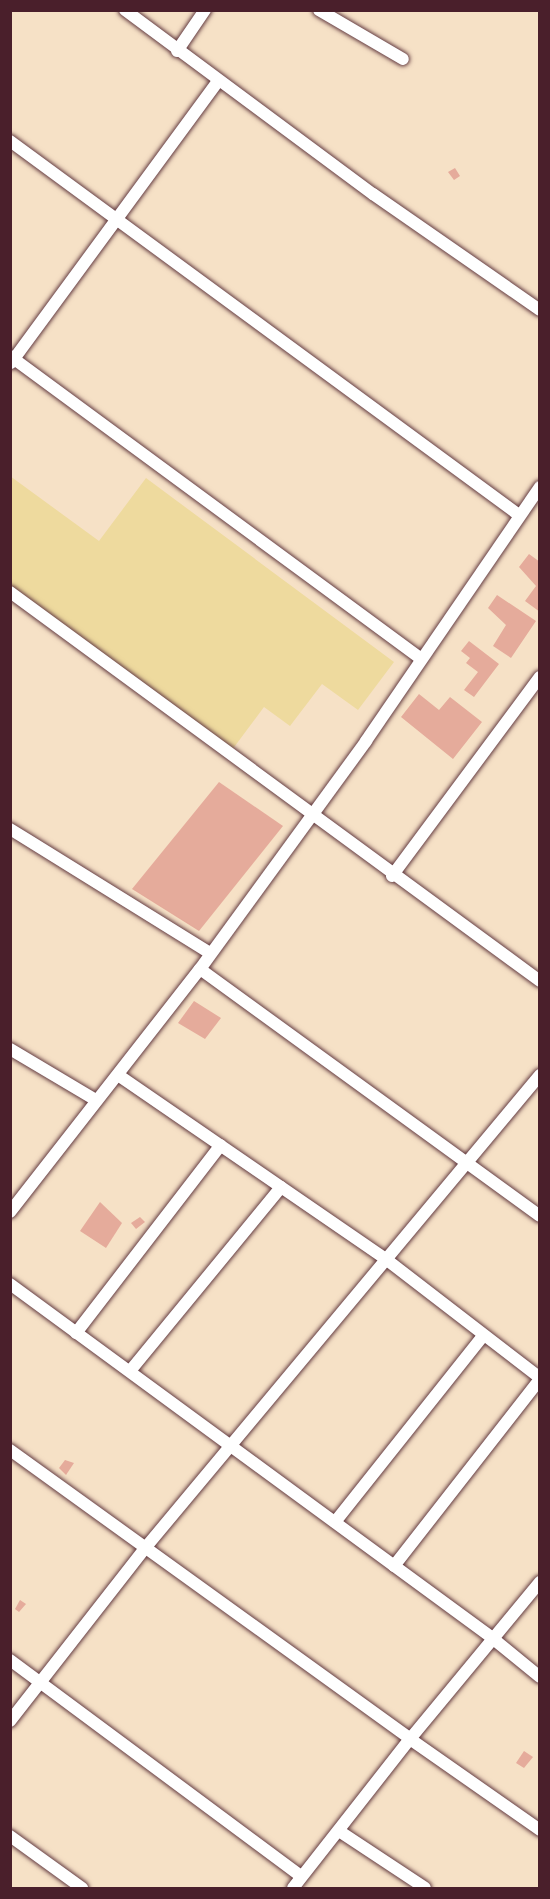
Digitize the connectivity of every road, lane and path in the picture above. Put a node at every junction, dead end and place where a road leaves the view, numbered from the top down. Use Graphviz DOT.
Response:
graph roads {
  1 [pos="125,10"];
  2 [pos="205,10"];
  3 [pos="319,10"];
  4 [pos="177,51"];
  5 [pos="403,59"];
  6 [pos="218,81"];
  7 [pos="10,141"];
  8 [pos="119,220"];
  9 [pos="540,310"];
  10 [pos="12,360"];
  11 [pos="540,487"];
  12 [pos="519,515"];
  13 [pos="10,592"];
  14 [pos="420,658"];
  15 [pos="540,677"];
  16 [pos="310,815"];
  17 [pos="10,829"];
  18 [pos="392,876"];
  19 [pos="210,953"];
  20 [pos="200,969"];
  21 [pos="540,981"];
  22 [pos="10,1049"];
  23 [pos="118,1075"];
  24 [pos="540,1075"];
  25 [pos="96,1100"];
  26 [pos="220,1145"];
  27 [pos="468,1162"];
  28 [pos="281,1187"];
  29 [pos="10,1212"];
  30 [pos="540,1216"];
  31 [pos="387,1260"];
  32 [pos="10,1284"];
  33 [pos="76,1333"];
  34 [pos="482,1337"];
  35 [pos="130,1371"];
  36 [pos="540,1378"];
  37 [pos="231,1445"];
  38 [pos="10,1450"];
  39 [pos="335,1522"];
  40 [pos="146,1547"];
  41 [pos="394,1566"];
  42 [pos="540,1582"];
  43 [pos="491,1637"];
  44 [pos="10,1660"];
  45 [pos="540,1677"];
  46 [pos="41,1682"];
  47 [pos="10,1721"];
  48 [pos="410,1739"];
  49 [pos="540,1830"];
  50 [pos="339,1831"];
  51 [pos="10,1836"];
  52 [pos="301,1876"];
  53 [pos="82,1888"];
  54 [pos="292,1888"];
  55 [pos="425,1888"];
  1 -- 4 [label="street"];
  2 -- 4 [label="street"];
  3 -- 5 [label="street"];
  4 -- 6 [label="street"];
  6 -- 8 [label="street"];
  6 -- 9 [label="street"];
  7 -- 8 [label="street"];
  8 -- 10 [label="street"];
  8 -- 12 [label="street"];
  10 -- 14 [label="street"];
  11 -- 12 [label="street"];
  12 -- 14 [label="street"];
  13 -- 16 [label="street"];
  14 -- 16 [label="street"];
  15 -- 18 [label="street"];
  16 -- 18 [label="street"];
  16 -- 19 [label="street"];
  17 -- 19 [label="street"];
  18 -- 21 [label="street"];
  19 -- 20 [label="street"];
  20 -- 23 [label="street"];
  20 -- 27 [label="street"];
  22 -- 25 [label="street"];
  23 -- 25 [label="street"];
  23 -- 26 [label="street"];
  24 -- 27 [label="street"];
  25 -- 29 [label="street"];
  26 -- 28 [label="street"];
  26 -- 33 [label="street"];
  27 -- 30 [label="street"];
  27 -- 31 [label="street"];
  28 -- 31 [label="street"];
  28 -- 35 [label="street"];
  31 -- 34 [label="street"];
  31 -- 37 [label="street"];
  32 -- 33 [label="street"];
  33 -- 35 [label="street"];
  34 -- 36 [label="street"];
  34 -- 39 [label="street"];
  35 -- 37 [label="street"];
  36 -- 41 [label="street"];
  37 -- 39 [label="street"];
  37 -- 40 [label="street"];
  38 -- 40 [label="street"];
  39 -- 41 [label="street"];
  40 -- 46 [label="street"];
  40 -- 48 [label="street"];
  41 -- 43 [label="street"];
  42 -- 43 [label="street"];
  43 -- 45 [label="street"];
  43 -- 48 [label="street"];
  44 -- 46 [label="street"];
  46 -- 47 [label="street"];
  46 -- 52 [label="street"];
  48 -- 49 [label="street"];
  48 -- 50 [label="street"];
  50 -- 52 [label="street"];
  50 -- 55 [label="street"];
  51 -- 53 [label="street"];
  52 -- 54 [label="street"];
}
